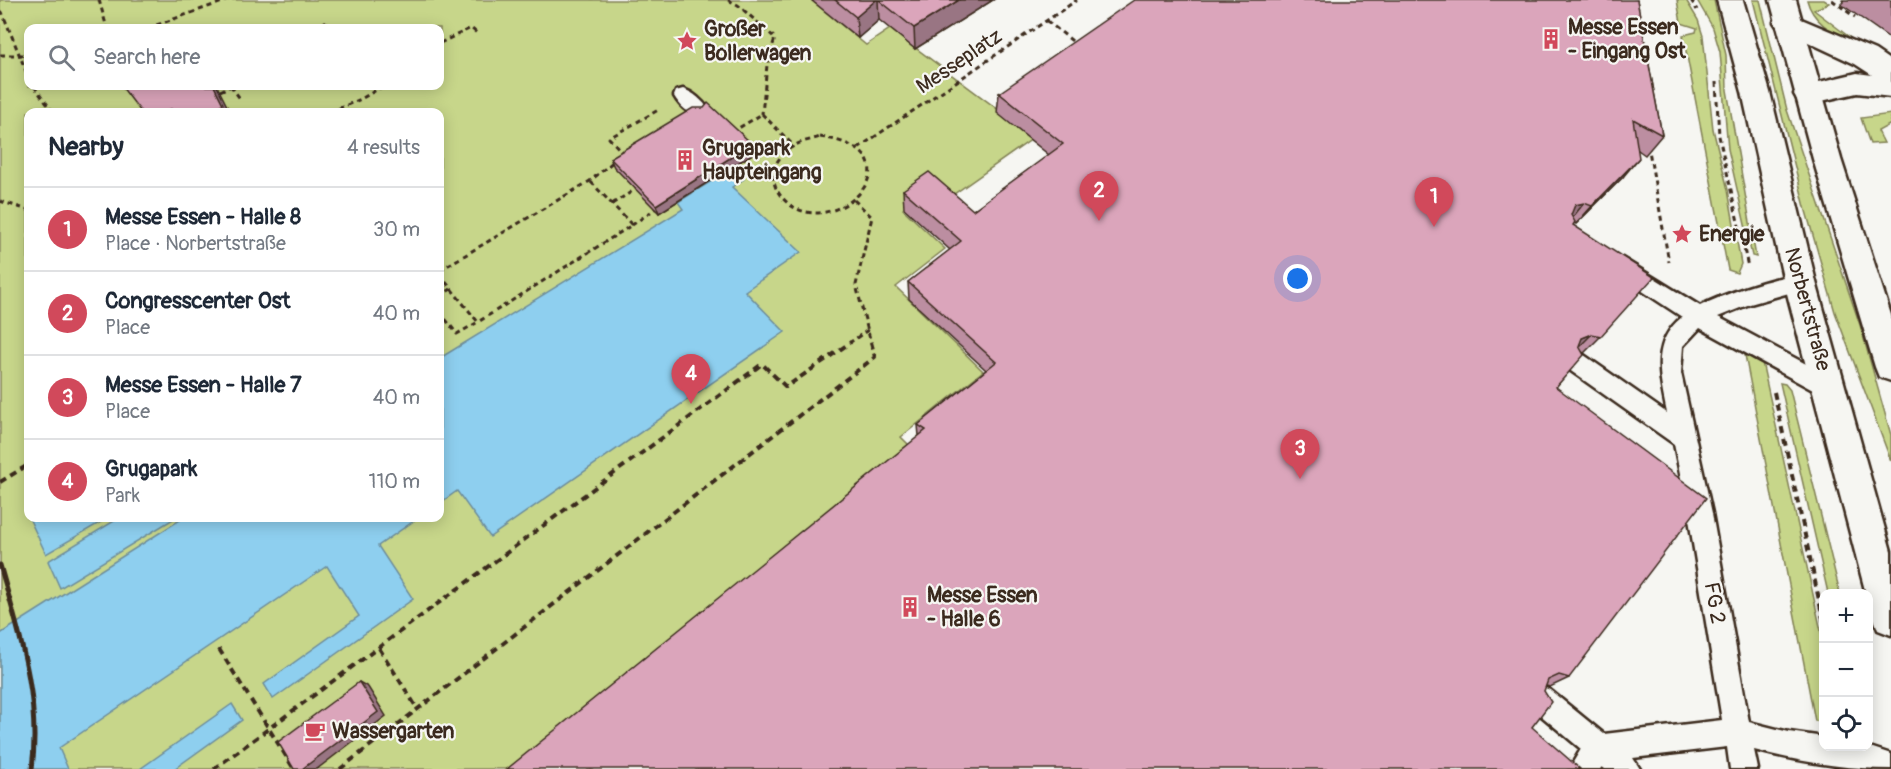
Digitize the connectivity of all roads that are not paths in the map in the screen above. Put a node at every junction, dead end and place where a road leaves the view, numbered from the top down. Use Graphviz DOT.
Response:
graph roads {
  1 [pos="1730,0"];
  2 [pos="1785,11"];
  3 [pos="1891,74"];
  4 [pos="1891,87"];
  5 [pos="1808,94"];
  6 [pos="683,96"];
  7 [pos="699,110"];
  8 [pos="1607,257"];
  9 [pos="1800,282"];
  10 [pos="1701,318"];
  11 [pos="1576,362"];
  12 [pos="1891,367"];
  13 [pos="1830,388"];
  14 [pos="1684,438"];
  15 [pos="1891,616"];
  16 [pos="1541,699"];
  17 [pos="1737,732"];
  18 [pos="1599,748"];
  19 [pos="1891,768"];
  20 [pos="1583,769"];
  21 [pos="1626,769"];
  22 [pos="1743,769"];
  1 -- 9 [label="main road, Norbertstraße"];
  2 -- 3 [label="main road"];
  2 -- 5 [label="main road"];
  4 -- 5 [label="main road"];
  5 -- 12 [label="main road"];
  6 -- 7 [label="lane"];
  8 -- 10 [label="lane"];
  9 -- 10 [label="lane, FG 2"];
  9 -- 13 [label="main road, Norbertstraße"];
  10 -- 13 [label="lane"];
  10 -- 14 [label="lane, FG 2"];
  11 -- 14 [label="lane"];
  13 -- 15 [label="main road, Norbertstraße"];
  14 -- 17 [label="lane, FG 2"];
  16 -- 18 [label="lane"];
  17 -- 18 [label="lane"];
  17 -- 19 [label="lane"];
  17 -- 22 [label="lane, FG 2"];
  18 -- 20 [label="lane"];
  18 -- 21 [label="lane"];
}
